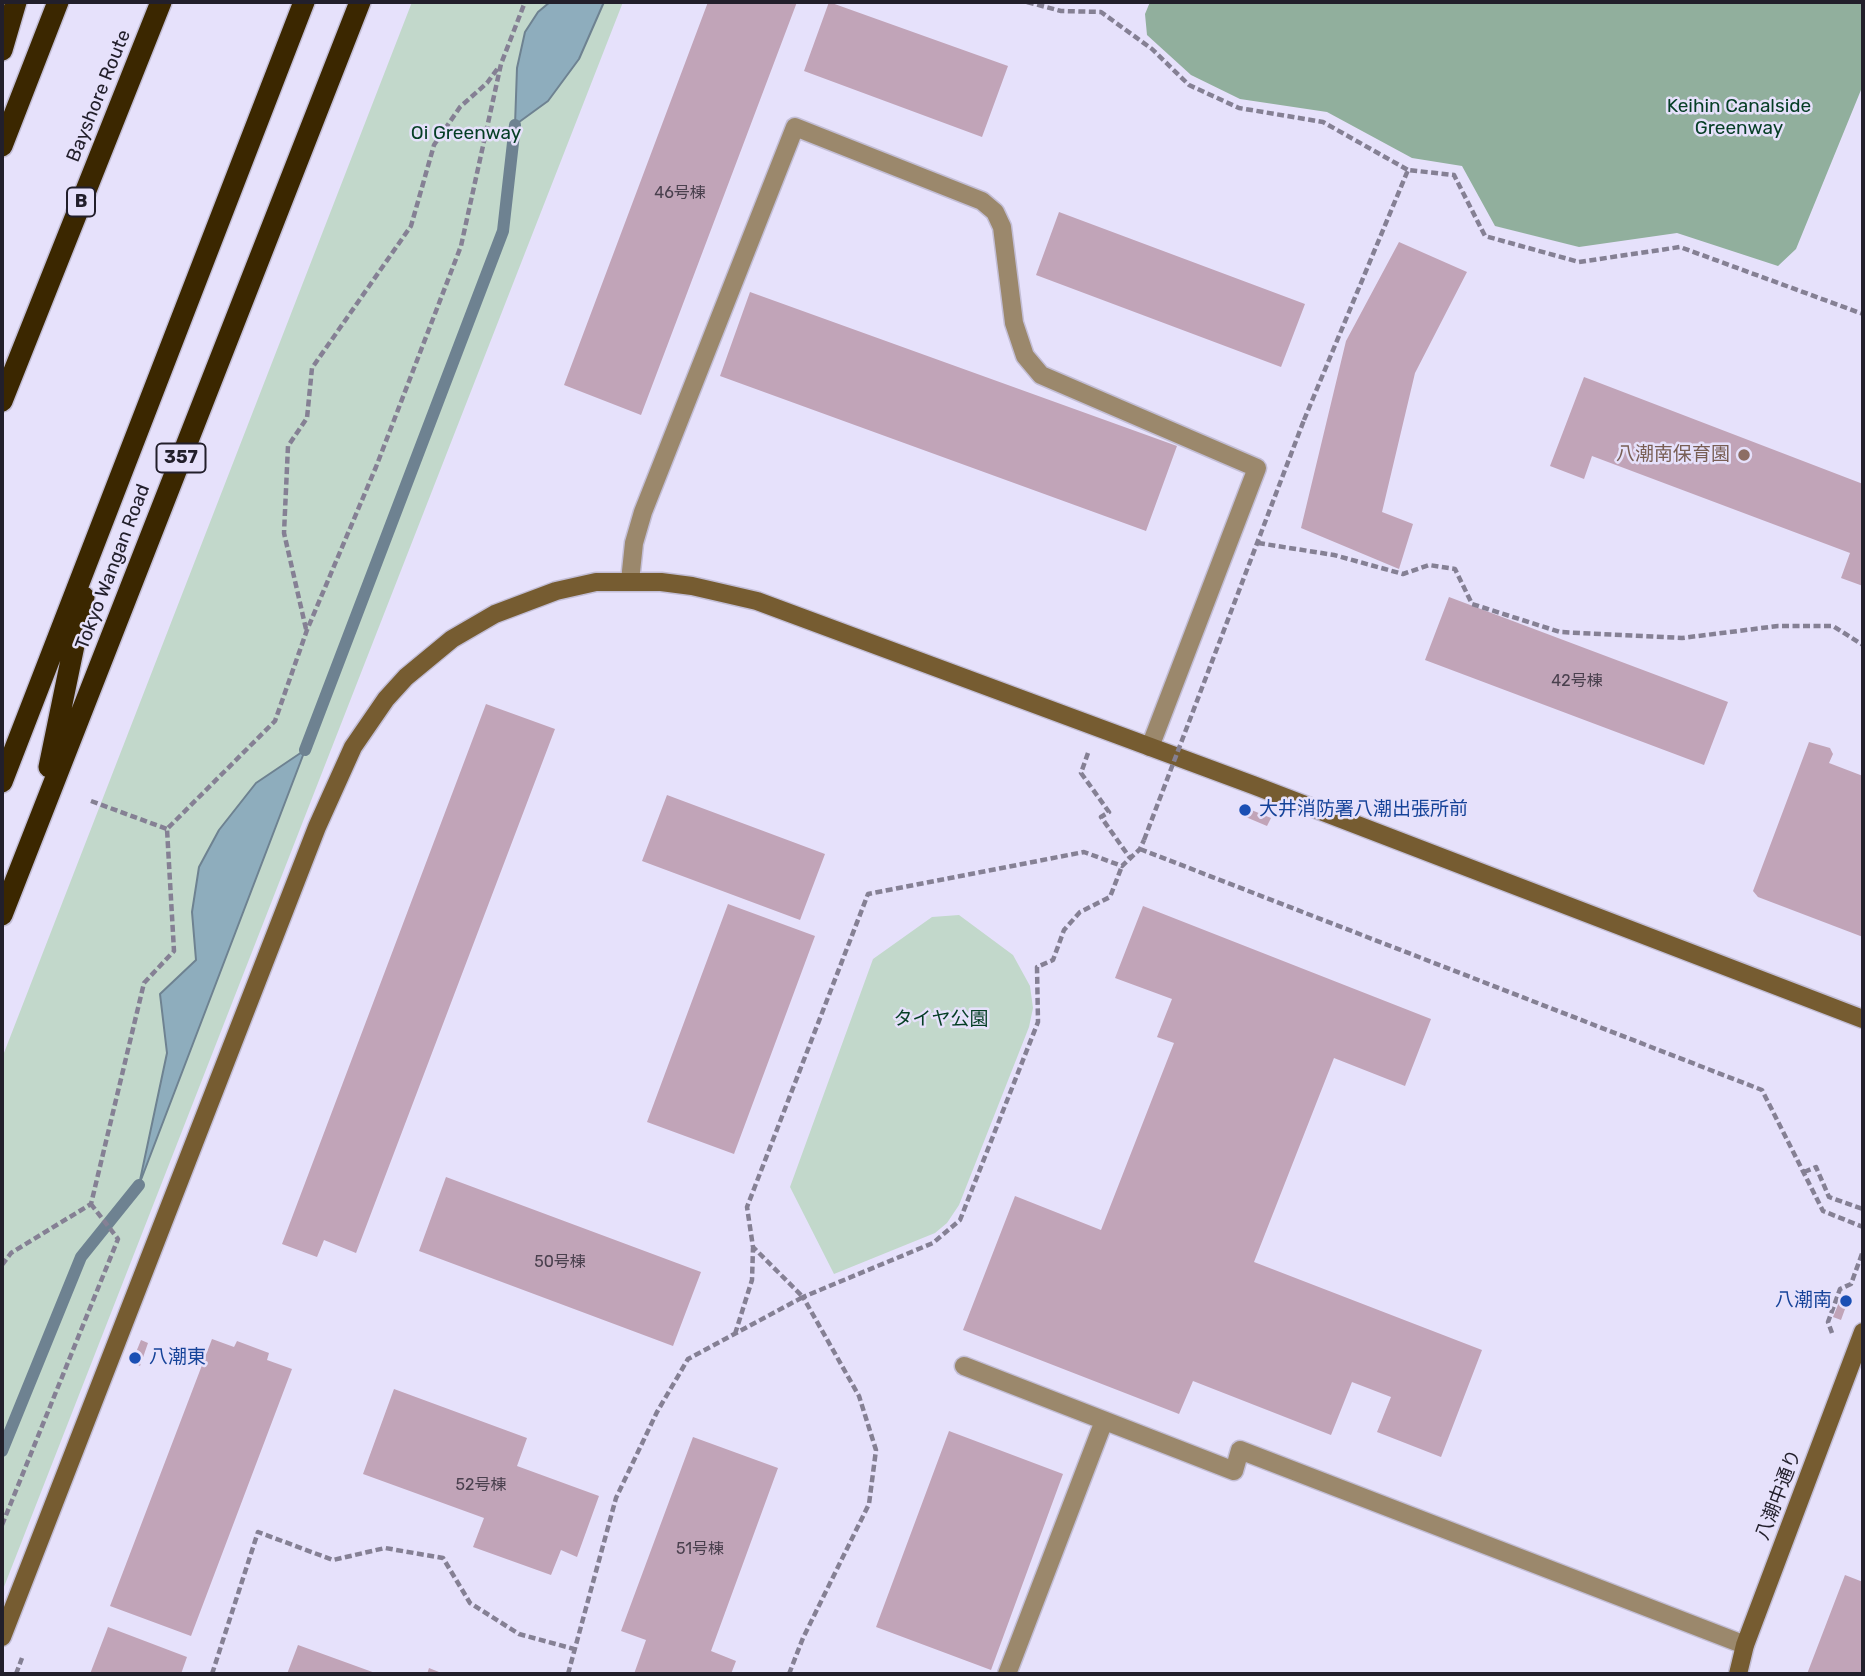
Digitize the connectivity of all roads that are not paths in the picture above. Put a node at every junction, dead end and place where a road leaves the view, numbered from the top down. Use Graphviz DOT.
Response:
graph roads {
  1 [pos="16,2"];
  2 [pos="58,2"];
  3 [pos="161,2"];
  4 [pos="304,2"];
  5 [pos="360,2"];
  6 [pos="2,50"];
  7 [pos="2,146"];
  8 [pos="2,401"];
  9 [pos="97,536"];
  10 [pos="630,580"];
  11 [pos="1150,747"];
  12 [pos="2,782"];
  13 [pos="36,827"];
  14 [pos="2,915"];
  15 [pos="1863,1019"];
  16 [pos="1863,1332"];
  17 [pos="964,1366"];
  18 [pos="1104,1421"];
  19 [pos="2,1637"];
  20 [pos="1745,1645"];
  21 [pos="1007,1674"];
  22 [pos="1738,1674"];
  1 -- 6 [label="highway"];
  2 -- 7 [label="highway"];
  3 -- 8 [label="highway, Bayshore Route / B"];
  4 -- 9 [label="highway"];
  5 -- 13 [label="highway, Tokyo Wangan Road / 357"];
  9 -- 12 [label="highway"];
  9 -- 13 [label="highway"];
  10 -- 11 [label="street"];
  10 -- 11 [label="street"];
  10 -- 19 [label="street"];
  11 -- 15 [label="street"];
  13 -- 14 [label="highway, Tokyo Wangan Road / 357"];
  16 -- 20 [label="street, 八潮中通り"];
  17 -- 18 [label="street"];
  18 -- 20 [label="street"];
  18 -- 21 [label="street"];
  20 -- 22 [label="street, 八潮中通り"];
}
